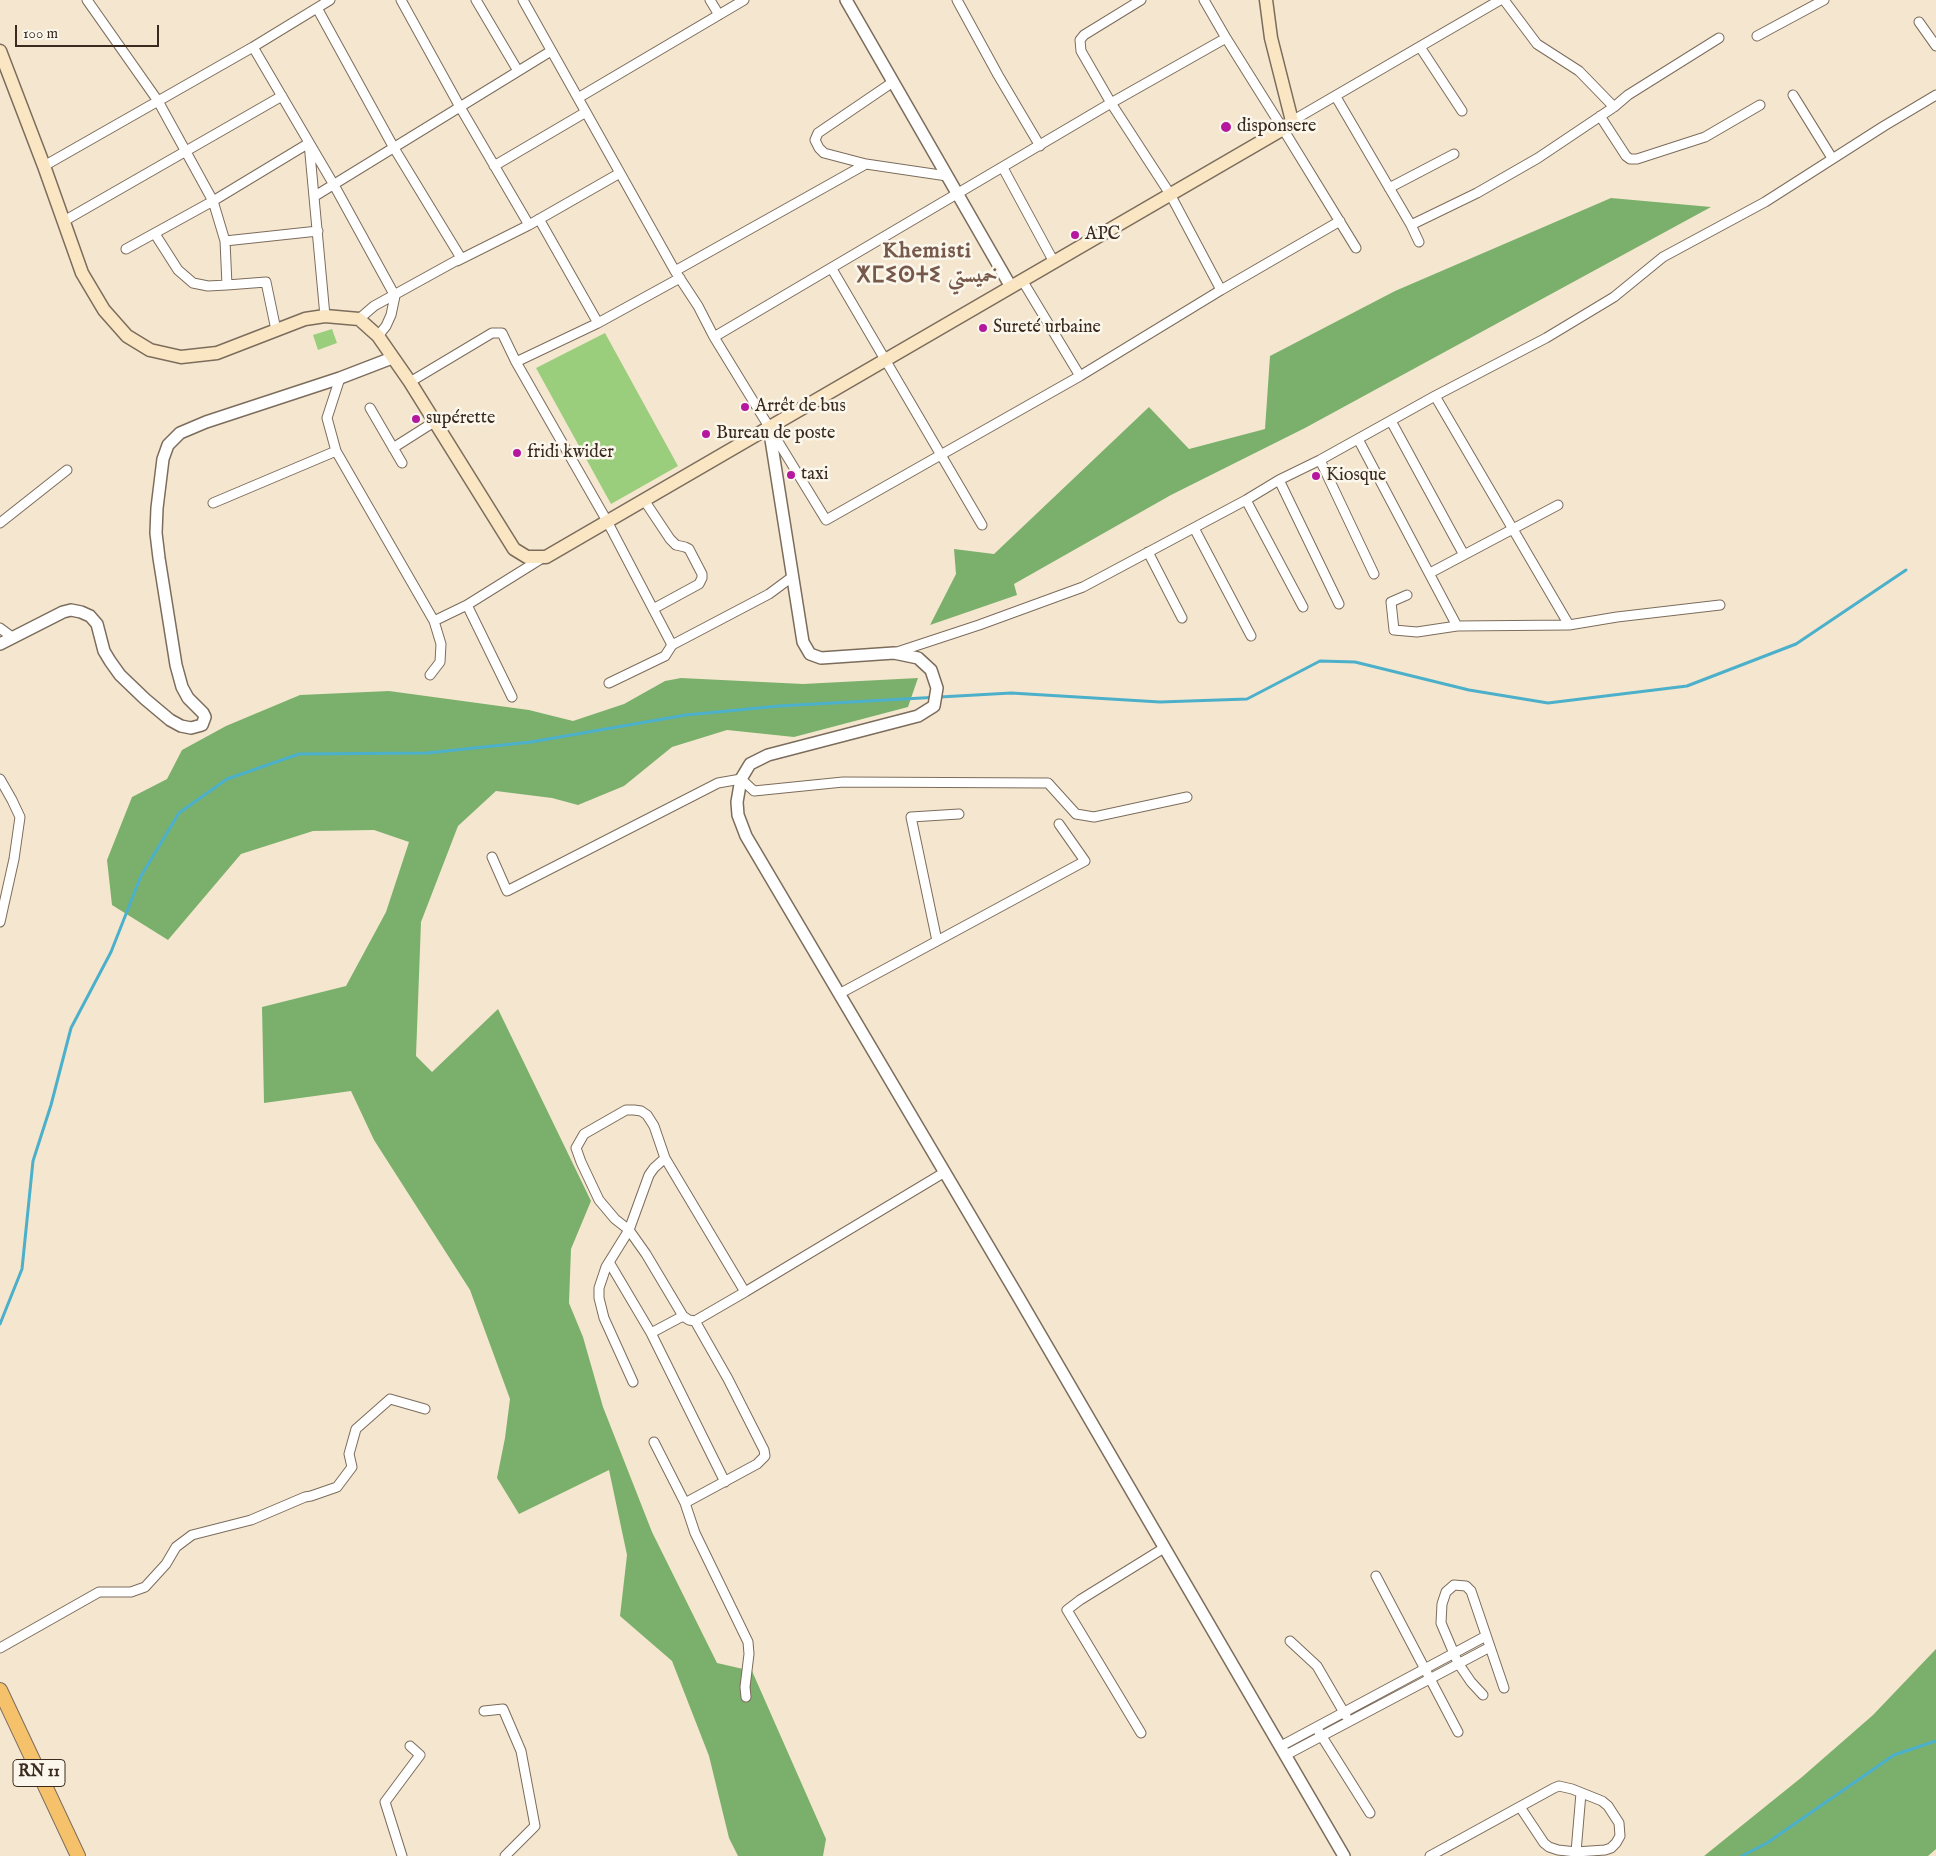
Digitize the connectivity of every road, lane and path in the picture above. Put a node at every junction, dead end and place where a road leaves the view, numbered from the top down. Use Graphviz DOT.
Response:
graph roads {
  1 [pos="87,0"];
  2 [pos="330,0"];
  3 [pos="401,0"];
  4 [pos="476,0"];
  5 [pos="523,0"];
  6 [pos="710,0"];
  7 [pos="744,0"];
  8 [pos="846,0"];
  9 [pos="957,0"];
  10 [pos="1141,0"];
  11 [pos="1204,0"];
  12 [pos="1266,0"];
  13 [pos="1500,0"];
  14 [pos="1504,0"];
  15 [pos="1824,0"];
  16 [pos="317,8"];
  17 [pos="719,15"];
  18 [pos="1919,22"];
  19 [pos="1758,36"];
  20 [pos="1226,38"];
  21 [pos="1719,38"];
  22 [pos="1936,46"];
  23 [pos="253,47"];
  24 [pos="1420,47"];
  25 [pos="0,51"];
  26 [pos="551,51"];
  27 [pos="518,71"];
  28 [pos="893,82"];
  29 [pos="1794,95"];
  30 [pos="1936,95"];
  31 [pos="282,96"];
  32 [pos="1336,97"];
  33 [pos="578,98"];
  34 [pos="158,101"];
  35 [pos="1111,103"];
  36 [pos="1760,105"];
  37 [pos="1614,106"];
  38 [pos="460,107"];
  39 [pos="1462,111"];
  40 [pos="586,112"];
  41 [pos="1600,116"];
  42 [pos="1288,125"];
  43 [pos="310,143"];
  44 [pos="1040,146"];
  45 [pos="394,148"];
  46 [pos="186,151"];
  47 [pos="1454,154"];
  48 [pos="1832,158"];
  49 [pos="866,164"];
  50 [pos="44,166"];
  51 [pos="494,166"];
  52 [pos="1003,168"];
  53 [pos="620,173"];
  54 [pos="948,176"];
  55 [pos="334,185"];
  56 [pos="1389,188"];
  57 [pos="1170,194"];
  58 [pos="958,195"];
  59 [pos="314,196"];
  60 [pos="213,201"];
  61 [pos="539,219"];
  62 [pos="64,221"];
  63 [pos="1340,222"];
  64 [pos="528,225"];
  65 [pos="1410,225"];
  66 [pos="318,230"];
  67 [pos="155,234"];
  68 [pos="225,241"];
  69 [pos="1419,242"];
  70 [pos="1356,248"];
  71 [pos="126,249"];
  72 [pos="455,262"];
  73 [pos="1054,262"];
  74 [pos="832,269"];
  75 [pos="677,274"];
  76 [pos="1017,283"];
  77 [pos="227,285"];
  78 [pos="1221,290"];
  79 [pos="395,296"];
  80 [pos="325,316"];
  81 [pos="359,319"];
  82 [pos="598,323"];
  83 [pos="276,330"];
  84 [pos="378,336"];
  85 [pos="714,337"];
  86 [pos="392,358"];
  87 [pos="886,360"];
  88 [pos="516,362"];
  89 [pos="1080,376"];
  90 [pos="340,378"];
  91 [pos="410,382"];
  92 [pos="1435,396"];
  93 [pos="370,408"];
  94 [pos="1391,421"];
  95 [pos="434,422"];
  96 [pos="769,427"];
  97 [pos="1358,439"];
  98 [pos="393,448"];
  99 [pos="336,451"];
  100 [pos="940,454"];
  101 [pos="1320,460"];
  102 [pos="402,463"];
  103 [pos="66,470"];
  104 [pos="1279,480"];
  105 [pos="644,500"];
  106 [pos="1246,500"];
  107 [pos="213,504"];
  108 [pos="1558,505"];
  109 [pos="607,521"];
  110 [pos="0,523"];
  111 [pos="982,525"];
  112 [pos="1194,528"];
  113 [pos="1513,529"];
  114 [pos="1148,552"];
  115 [pos="1464,555"];
  116 [pos="546,557"];
  117 [pos="1430,573"];
  118 [pos="1374,574"];
  119 [pos="792,577"];
  120 [pos="1407,595"];
  121 [pos="1339,604"];
  122 [pos="466,605"];
  123 [pos="1720,605"];
  124 [pos="1303,607"];
  125 [pos="653,609"];
  126 [pos="1182,618"];
  127 [pos="434,621"];
  128 [pos="1569,625"];
  129 [pos="1457,626"];
  130 [pos="0,628"];
  131 [pos="1251,636"];
  132 [pos="12,637"];
  133 [pos="0,644"];
  134 [pos="672,645"];
  135 [pos="894,653"];
  136 [pos="430,675"];
  137 [pos="609,683"];
  138 [pos="512,697"];
  139 [pos="0,779"];
  140 [pos="741,779"];
  141 [pos="1187,797"];
  142 [pos="959,814"];
  143 [pos="1059,824"];
  144 [pos="492,857"];
  145 [pos="0,922"];
  146 [pos="937,941"];
  147 [pos="839,994"];
  148 [pos="665,1158"];
  149 [pos="945,1172"];
  150 [pos="629,1230"];
  151 [pos="609,1262"];
  152 [pos="745,1292"];
  153 [pos="683,1316"];
  154 [pos="696,1321"];
  155 [pos="651,1333"];
  156 [pos="633,1382"];
  157 [pos="425,1409"];
  158 [pos="654,1442"];
  159 [pos="726,1482"];
  160 [pos="685,1503"];
  161 [pos="1164,1548"];
  162 [pos="1376,1576"];
  163 [pos="1486,1636"];
  164 [pos="1290,1641"];
  165 [pos="1490,1647"];
  166 [pos="0,1648"];
  167 [pos="1453,1654"];
  168 [pos="1458,1663"];
  169 [pos="1425,1669"];
  170 [pos="1429,1678"];
  171 [pos="1504,1688"];
  172 [pos="0,1690"];
  173 [pos="1483,1694"];
  174 [pos="746,1697"];
  175 [pos="484,1711"];
  176 [pos="1344,1712"];
  177 [pos="1348,1721"];
  178 [pos="1141,1732"];
  179 [pos="1319,1732"];
  180 [pos="1458,1732"];
  181 [pos="410,1746"];
  182 [pos="1284,1751"];
  183 [pos="1581,1793"];
  184 [pos="1520,1807"];
  185 [pos="1370,1813"];
  186 [pos="1576,1852"];
  187 [pos="78,1856"];
  188 [pos="402,1856"];
  189 [pos="505,1856"];
  190 [pos="1344,1856"];
  191 [pos="1430,1856"];
  1 -- 34 [label="street"];
  2 -- 16 [label="street"];
  3 -- 38 [label="street"];
  4 -- 27 [label="street"];
  5 -- 26 [label="street"];
  6 -- 17 [label="street"];
  7 -- 17 [label="street"];
  8 -- 28 [label="street"];
  9 -- 44 [label="street"];
  10 -- 35 [label="street"];
  11 -- 20 [label="street"];
  12 -- 42 [label="main road"];
  13 -- 24 [label="street"];
  14 -- 37 [label="street"];
  15 -- 19 [label="street"];
  16 -- 23 [label="street"];
  16 -- 45 [label="street"];
  17 -- 33 [label="street"];
  18 -- 22 [label="street"];
  20 -- 35 [label="street"];
  20 -- 42 [label="street"];
  21 -- 37 [label="street"];
  23 -- 31 [label="street"];
  23 -- 34 [label="street"];
  24 -- 32 [label="street"];
  24 -- 39 [label="street"];
  25 -- 50 [label="main road"];
  26 -- 27 [label="street"];
  26 -- 33 [label="street"];
  27 -- 38 [label="street"];
  28 -- 49 [label="street"];
  28 -- 54 [label="street"];
  29 -- 48 [label="street"];
  30 -- 48 [label="street"];
  31 -- 43 [label="street"];
  31 -- 46 [label="street"];
  32 -- 42 [label="street"];
  32 -- 56 [label="street"];
  33 -- 40 [label="street"];
  34 -- 46 [label="street"];
  34 -- 50 [label="street"];
  35 -- 44 [label="street"];
  35 -- 57 [label="street"];
  36 -- 41 [label="street"];
  37 -- 41 [label="street"];
  38 -- 45 [label="street"];
  38 -- 51 [label="street"];
  40 -- 51 [label="street"];
  40 -- 53 [label="street"];
  41 -- 65 [label="street"];
  42 -- 57 [label="main road"];
  42 -- 63 [label="street"];
  43 -- 55 [label="street"];
  43 -- 59 [label="street"];
  43 -- 60 [label="street"];
  44 -- 52 [label="street"];
  45 -- 55 [label="street"];
  45 -- 72 [label="street"];
  46 -- 60 [label="street"];
  46 -- 62 [label="street"];
  47 -- 56 [label="street"];
  48 -- 92 [label="street"];
  49 -- 54 [label="street"];
  49 -- 75 [label="street"];
  50 -- 62 [label="main road"];
  51 -- 64 [label="street"];
  52 -- 58 [label="street"];
  52 -- 73 [label="street"];
  53 -- 61 [label="street"];
  53 -- 75 [label="street"];
  54 -- 58 [label="street"];
  55 -- 59 [label="street"];
  55 -- 79 [label="street"];
  56 -- 65 [label="street"];
  57 -- 73 [label="main road"];
  57 -- 78 [label="street"];
  58 -- 74 [label="street"];
  58 -- 76 [label="street"];
  59 -- 66 [label="street"];
  60 -- 67 [label="street"];
  60 -- 68 [label="street"];
  61 -- 64 [label="street"];
  61 -- 82 [label="street"];
  62 -- 83 [label="main road"];
  63 -- 70 [label="street"];
  63 -- 78 [label="street"];
  64 -- 72 [label="street"];
  65 -- 69 [label="street"];
  66 -- 68 [label="street"];
  66 -- 80 [label="street"];
  67 -- 71 [label="street"];
  67 -- 77 [label="street"];
  68 -- 77 [label="street"];
  72 -- 79 [label="street"];
  73 -- 76 [label="main road"];
  74 -- 85 [label="street"];
  74 -- 87 [label="street"];
  75 -- 82 [label="street"];
  75 -- 85 [label="street"];
  76 -- 87 [label="main road"];
  76 -- 89 [label="street"];
  77 -- 83 [label="street"];
  78 -- 89 [label="street"];
  79 -- 81 [label="street"];
  79 -- 84 [label="street"];
  80 -- 81 [label="main road"];
  80 -- 83 [label="main road"];
  81 -- 84 [label="main road"];
  82 -- 88 [label="street"];
  84 -- 86 [label="main road"];
  85 -- 96 [label="street"];
  86 -- 90 [label="street"];
  86 -- 91 [label="main road"];
  87 -- 96 [label="main road"];
  87 -- 100 [label="street"];
  88 -- 91 [label="street"];
  88 -- 109 [label="street"];
  89 -- 100 [label="street"];
  90 -- 99 [label="street"];
  90 -- 132 [label="street"];
  91 -- 95 [label="main road"];
  92 -- 94 [label="street"];
  92 -- 113 [label="street"];
  93 -- 98 [label="street"];
  94 -- 97 [label="street"];
  94 -- 115 [label="street"];
  95 -- 98 [label="street"];
  95 -- 116 [label="main road"];
  96 -- 100 [label="street"];
  96 -- 105 [label="main road"];
  96 -- 119 [label="street"];
  97 -- 101 [label="street"];
  97 -- 117 [label="street"];
  98 -- 102 [label="street"];
  99 -- 107 [label="street"];
  99 -- 127 [label="street"];
  100 -- 111 [label="street"];
  101 -- 104 [label="street"];
  101 -- 118 [label="street"];
  103 -- 110 [label="street"];
  104 -- 106 [label="street"];
  104 -- 121 [label="street"];
  105 -- 109 [label="main road"];
  105 -- 125 [label="street"];
  106 -- 112 [label="street"];
  106 -- 124 [label="street"];
  108 -- 113 [label="street"];
  109 -- 116 [label="main road"];
  109 -- 125 [label="street"];
  112 -- 114 [label="street"];
  112 -- 131 [label="street"];
  113 -- 115 [label="street"];
  113 -- 128 [label="street"];
  114 -- 126 [label="street"];
  114 -- 135 [label="street"];
  115 -- 117 [label="street"];
  116 -- 122 [label="street"];
  117 -- 129 [label="street"];
  119 -- 134 [label="street"];
  119 -- 135 [label="street"];
  120 -- 129 [label="street"];
  122 -- 127 [label="street"];
  122 -- 138 [label="street"];
  123 -- 128 [label="street"];
  125 -- 134 [label="street"];
  127 -- 136 [label="street"];
  128 -- 129 [label="street"];
  130 -- 132 [label="street"];
  132 -- 133 [label="street"];
  134 -- 137 [label="street"];
  135 -- 140 [label="street"];
  139 -- 145 [label="street"];
  140 -- 141 [label="street"];
  140 -- 144 [label="street"];
  140 -- 147 [label="street"];
  142 -- 146 [label="street"];
  143 -- 146 [label="street"];
  146 -- 147 [label="street"];
  147 -- 149 [label="street"];
  148 -- 150 [label="street"];
  148 -- 150 [label="street"];
  148 -- 152 [label="street"];
  149 -- 152 [label="street"];
  149 -- 161 [label="street"];
  150 -- 151 [label="street"];
  150 -- 153 [label="street"];
  151 -- 155 [label="street"];
  151 -- 156 [label="street"];
  152 -- 154 [label="street"];
  153 -- 154 [label="street"];
  153 -- 155 [label="street"];
  154 -- 159 [label="street"];
  155 -- 159 [label="street"];
  157 -- 166 [label="street"];
  158 -- 160 [label="street"];
  159 -- 160 [label="street"];
  160 -- 174 [label="street"];
  161 -- 178 [label="street"];
  161 -- 182 [label="street"];
  162 -- 169 [label="street"];
  163 -- 165 [label="street"];
  163 -- 167 [label="street"];
  163 -- 167 [label="street"];
  164 -- 176 [label="street"];
  165 -- 168 [label="street"];
  165 -- 171 [label="street"];
  167 -- 168 [label="street"];
  167 -- 169 [label="street"];
  168 -- 170 [label="street"];
  168 -- 173 [label="street"];
  169 -- 170 [label="street"];
  169 -- 176 [label="street"];
  170 -- 177 [label="street"];
  170 -- 180 [label="street"];
  172 -- 187 [label="main road, RN 11"];
  175 -- 189 [label="street"];
  176 -- 177 [label="street"];
  176 -- 179 [label="street"];
  177 -- 179 [label="street"];
  179 -- 182 [label="street"];
  179 -- 185 [label="street"];
  181 -- 188 [label="street"];
  182 -- 190 [label="street"];
  183 -- 184 [label="street"];
  183 -- 186 [label="street"];
  183 -- 186 [label="street"];
  184 -- 186 [label="street"];
  184 -- 191 [label="street"];
}
